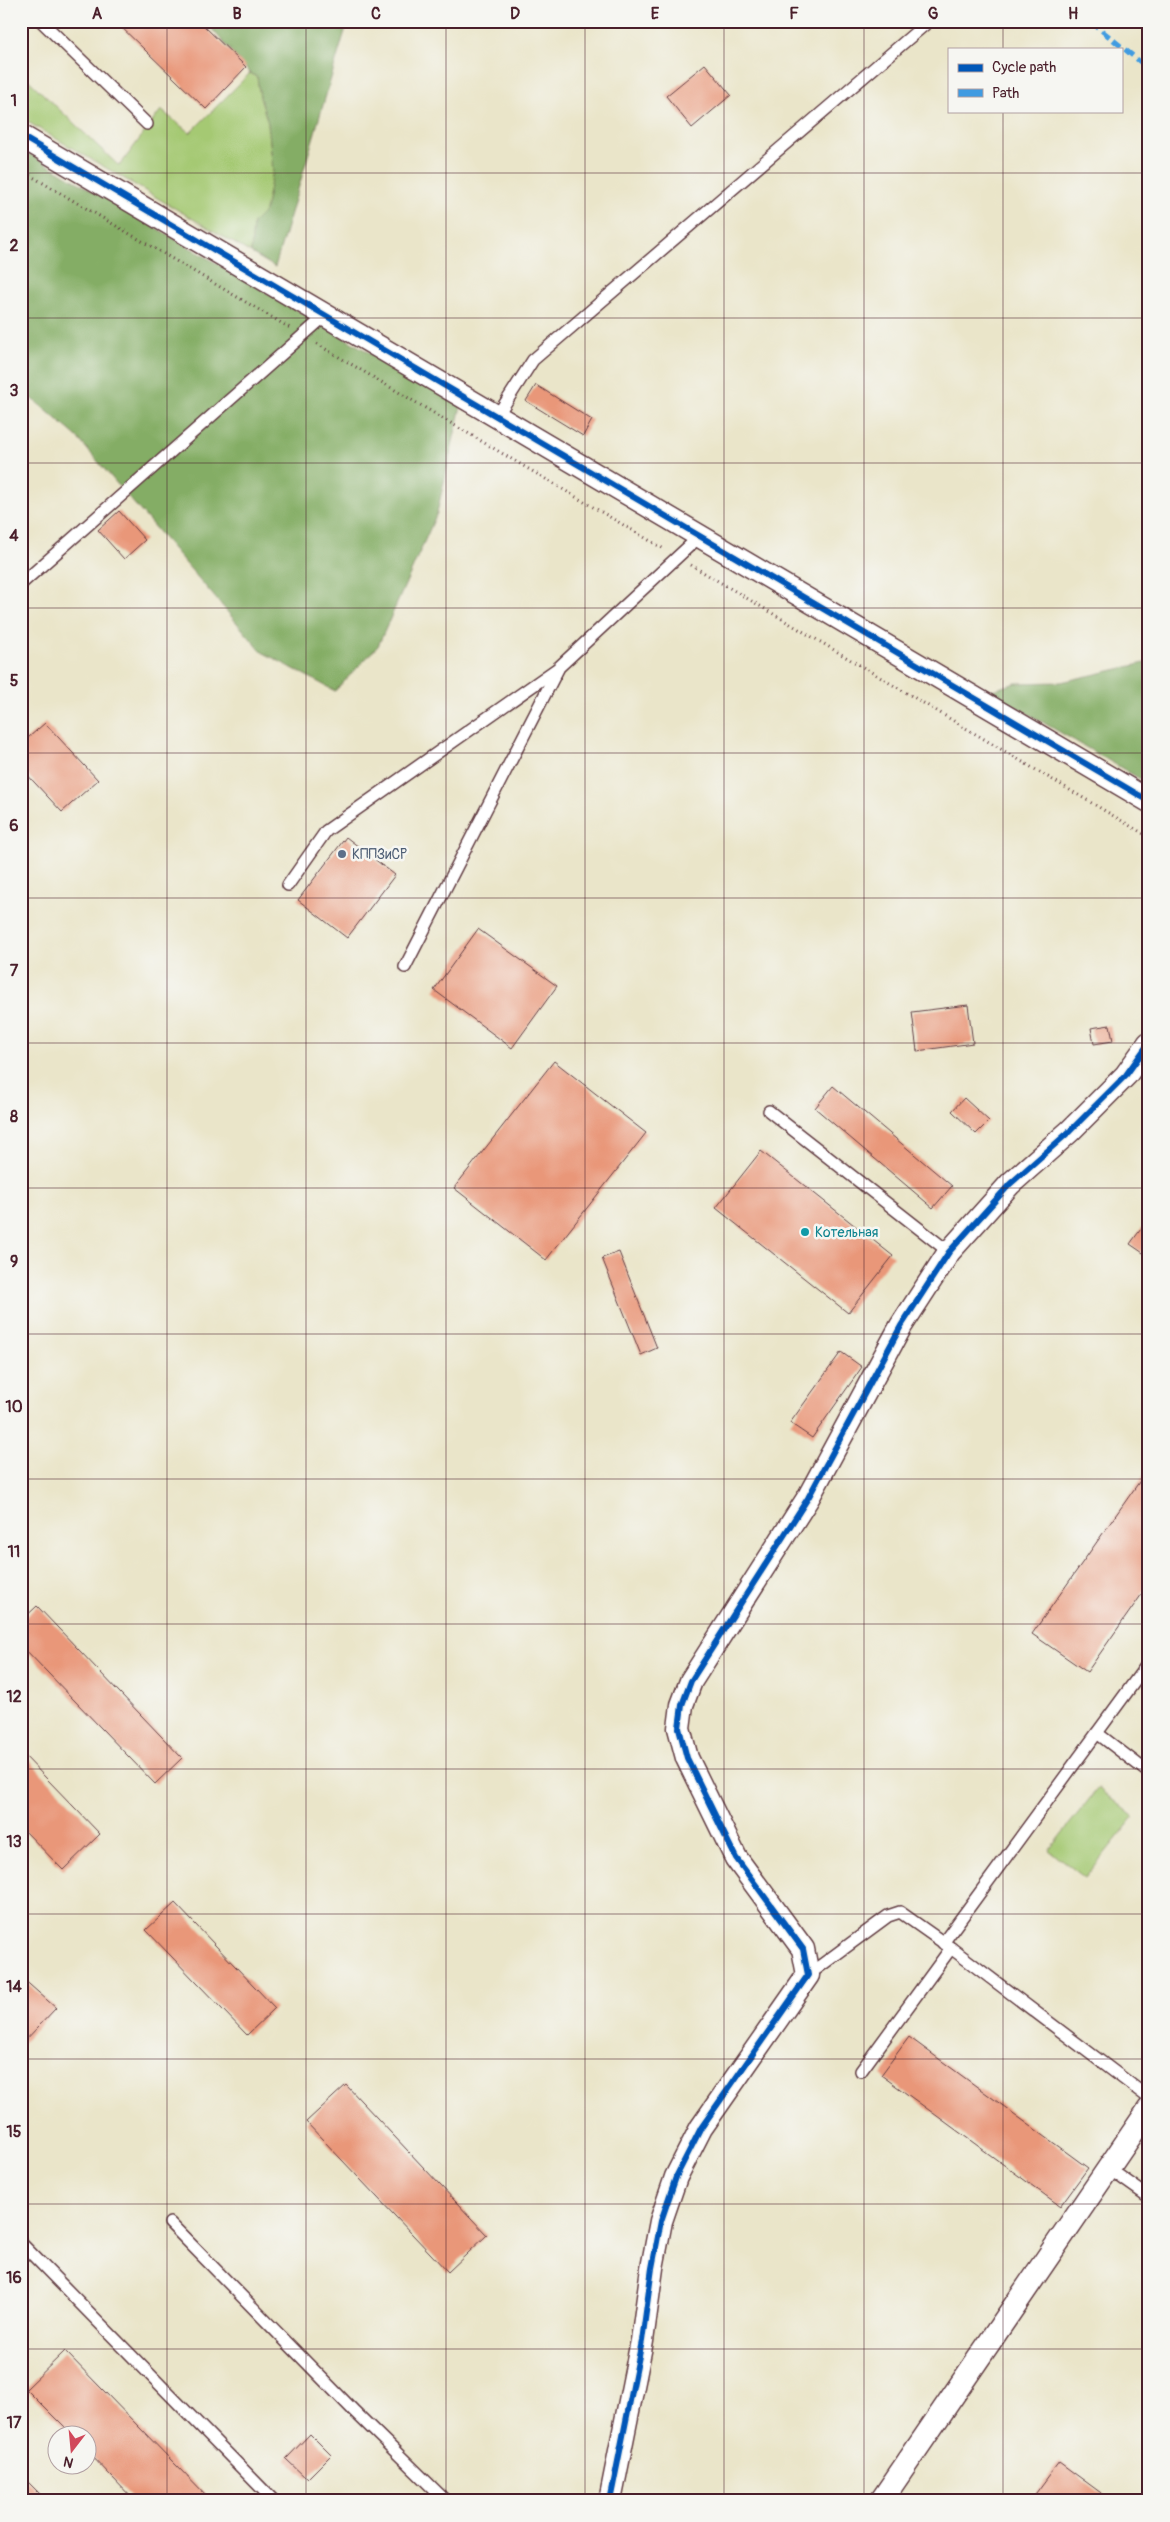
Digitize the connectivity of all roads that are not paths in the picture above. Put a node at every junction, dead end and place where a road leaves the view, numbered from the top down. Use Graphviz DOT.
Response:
graph roads {
  1 [pos="42,21"];
  2 [pos="929,21"];
  3 [pos="147,124"];
  4 [pos="21,136"];
  5 [pos="326,315"];
  6 [pos="497,416"];
  7 [pos="700,536"];
  8 [pos="21,584"];
  9 [pos="560,667"];
  10 [pos="1149,801"];
  11 [pos="288,885"];
  12 [pos="405,968"];
  13 [pos="1149,1043"];
  14 [pos="769,1111"];
  15 [pos="949,1252"];
  16 [pos="1149,1662"];
  17 [pos="1097,1733"];
  18 [pos="1149,1773"];
  19 [pos="947,1945"];
  20 [pos="808,1975"];
  21 [pos="861,2071"];
  22 [pos="1149,2098"];
  23 [pos="1149,2109"];
  24 [pos="1108,2168"];
  25 [pos="1149,2198"];
  26 [pos="170,2223"];
  27 [pos="21,2243"];
  28 [pos="274,2501"];
  29 [pos="446,2501"];
  30 [pos="610,2501"];
  31 [pos="882,2501"];
  1 -- 3 [label="lane"];
  2 -- 6 [label="lane"];
  4 -- 5 [label="street"];
  5 -- 6 [label="street"];
  5 -- 8 [label="lane"];
  6 -- 7 [label="street"];
  7 -- 9 [label="lane"];
  7 -- 10 [label="street"];
  9 -- 11 [label="lane"];
  9 -- 12 [label="lane"];
  13 -- 15 [label="street"];
  14 -- 15 [label="lane"];
  15 -- 20 [label="street"];
  16 -- 17 [label="lane"];
  17 -- 18 [label="lane"];
  17 -- 19 [label="lane"];
  19 -- 20 [label="lane"];
  19 -- 21 [label="lane"];
  19 -- 22 [label="lane"];
  20 -- 30 [label="street"];
  23 -- 24 [label="street"];
  24 -- 25 [label="lane"];
  24 -- 31 [label="street"];
  26 -- 29 [label="lane"];
  27 -- 28 [label="lane"];
}
